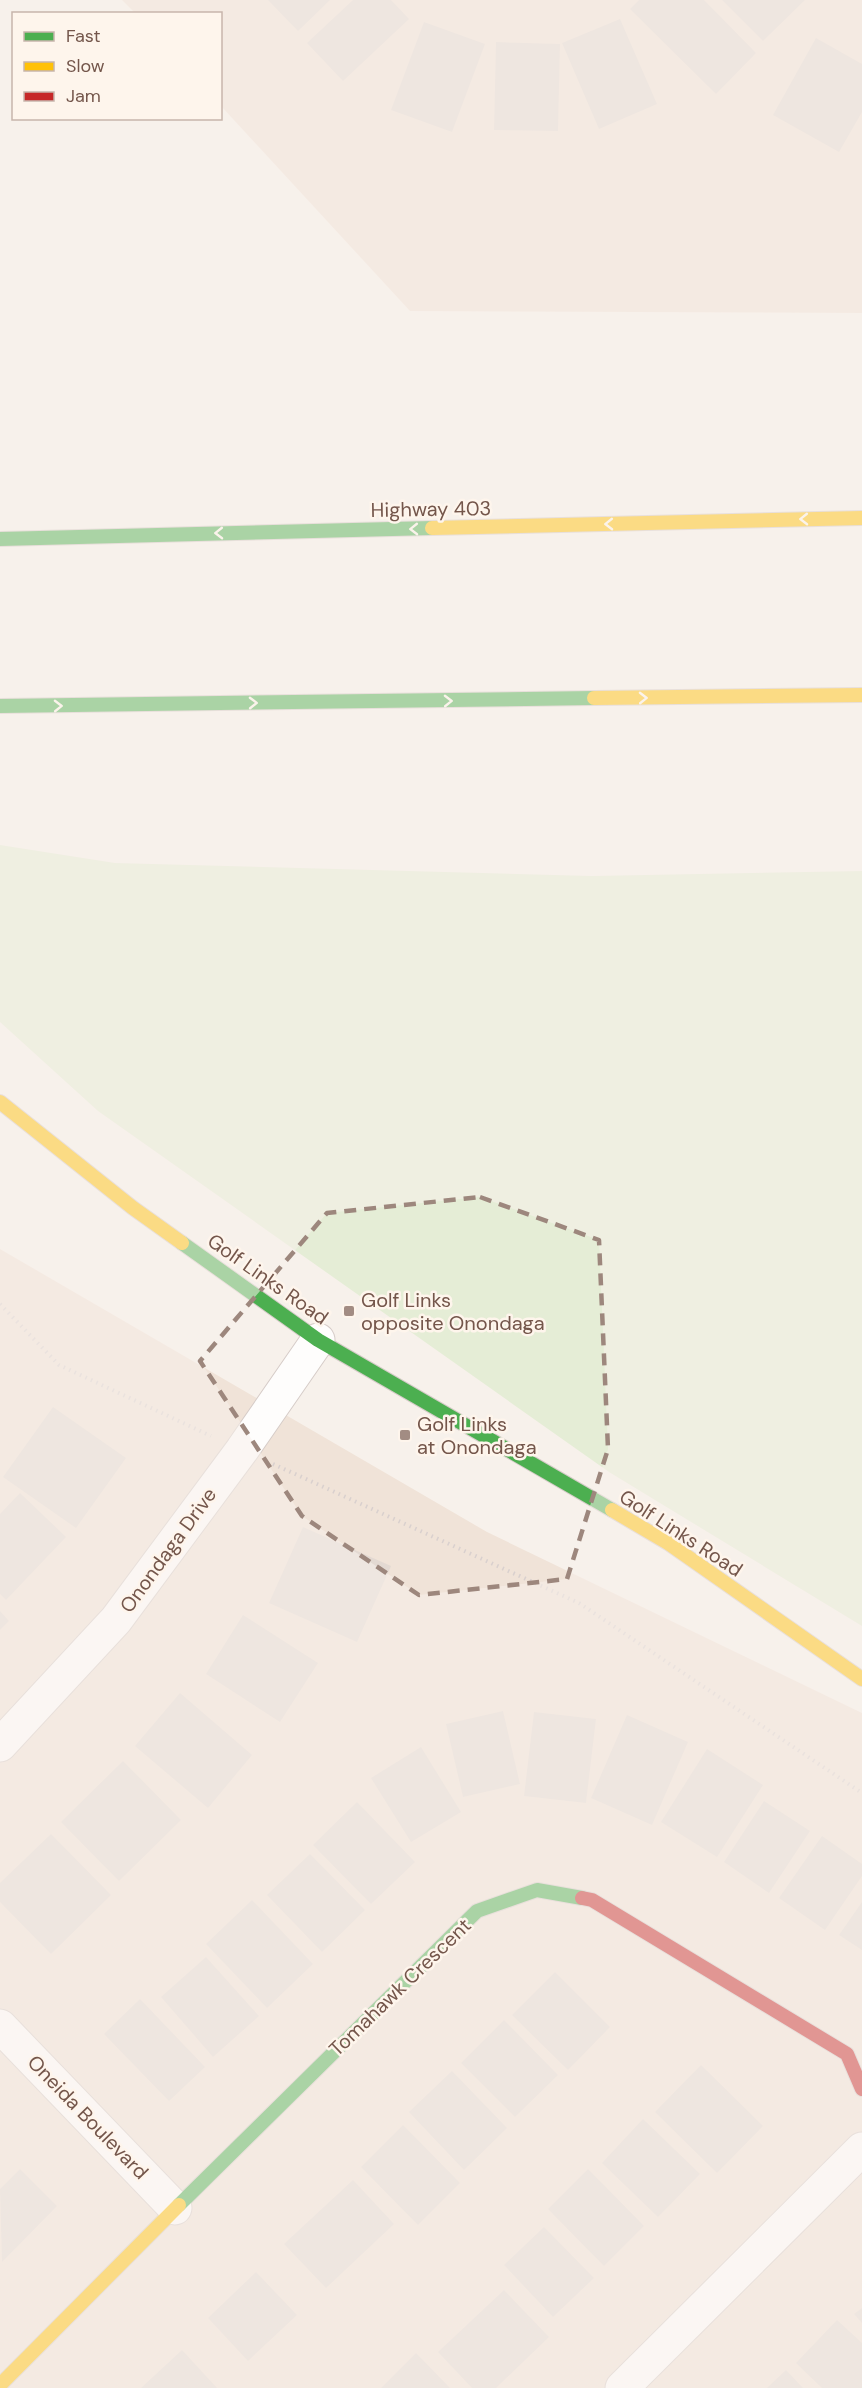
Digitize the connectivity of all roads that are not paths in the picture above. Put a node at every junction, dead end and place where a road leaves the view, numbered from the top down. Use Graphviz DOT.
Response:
graph roads {
  1 [pos="862,518"];
  2 [pos="0,538"];
  3 [pos="862,696"];
  4 [pos="0,706"];
  5 [pos="0,1102"];
  6 [pos="318,1340"];
  7 [pos="862,1679"];
  8 [pos="0,1745"];
  9 [pos="0,2026"];
  10 [pos="862,2089"];
  11 [pos="862,2149"];
  12 [pos="175,2208"];
  13 [pos="0,2385"];
  14 [pos="622,2388"];
  1 -- 2 [label="main road, Highway 403, one-way"];
  4 -- 3 [label="main road, one-way"];
  5 -- 6 [label="main road, Golf Links Road"];
  6 -- 7 [label="main road, Golf Links Road"];
  6 -- 8 [label="street, Onondaga Drive"];
  9 -- 12 [label="street, Oneida Boulevard"];
  10 -- 12 [label="main road, Tomahawk Crescent"];
  11 -- 14 [label="street"];
  12 -- 13 [label="main road, Tomahawk Crescent"];
}
